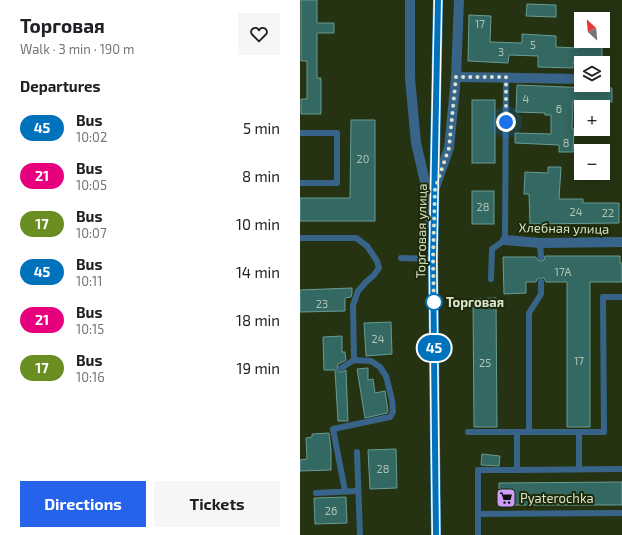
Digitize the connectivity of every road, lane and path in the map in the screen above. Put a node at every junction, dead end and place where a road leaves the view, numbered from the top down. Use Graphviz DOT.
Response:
graph roads {
  1 [pos="410,0"];
  2 [pos="438,0"];
  3 [pos="459,0"];
  4 [pos="456,77"];
  5 [pos="506,77"];
  6 [pos="574,79"];
  7 [pos="300,133"];
  8 [pos="300,182"];
  9 [pos="435,189"];
  10 [pos="300,238"];
  11 [pos="505,240"];
  12 [pos="622,242"];
  13 [pos="540,243"];
  14 [pos="434,245"];
  15 [pos="540,256"];
  16 [pos="401,258"];
  17 [pos="433,259"];
  18 [pos="492,279"];
  19 [pos="541,282"];
  20 [pos="622,297"];
  21 [pos="354,360"];
  22 [pos="341,368"];
  23 [pos="468,432"];
  24 [pos="517,432"];
  25 [pos="530,432"];
  26 [pos="579,432"];
  27 [pos="357,452"];
  28 [pos="622,469"];
  29 [pos="517,470"];
  30 [pos="579,470"];
  31 [pos="358,491"];
  32 [pos="345,492"];
  33 [pos="316,493"];
  34 [pos="622,513"];
  35 [pos="478,514"];
  36 [pos="360,535"];
  37 [pos="436,535"];
  38 [pos="478,535"];
  1 -- 14 [label="street"];
  2 -- 9 [label="main road, Торговая улица"];
  3 -- 4 [label="street"];
  4 -- 5 [label="street"];
  4 -- 9 [label="street"];
  5 -- 6 [label="street"];
  5 -- 11 [label="lane"];
  7 -- 8 [label="lane"];
  9 -- 14 [label="main road, Торговая улица"];
  10 -- 21 [label="lane"];
  11 -- 13 [label="street, Хлебная улица"];
  11 -- 18 [label="lane"];
  12 -- 13 [label="street, Хлебная улица"];
  13 -- 15 [label="lane"];
  14 -- 17 [label="main road, Торговая улица"];
  16 -- 17 [label="lane"];
  17 -- 37 [label="main road, Торговая улица"];
  19 -- 25 [label="lane"];
  20 -- 26 [label="lane"];
  21 -- 22 [label="lane"];
  21 -- 32 [label="lane"];
  23 -- 24 [label="lane"];
  24 -- 25 [label="lane"];
  24 -- 29 [label="lane"];
  25 -- 26 [label="lane"];
  26 -- 30 [label="lane"];
  27 -- 31 [label="lane"];
  28 -- 30 [label="lane"];
  29 -- 30 [label="lane"];
  29 -- 35 [label="lane"];
  31 -- 32 [label="lane"];
  31 -- 36 [label="lane"];
  32 -- 33 [label="lane"];
  34 -- 35 [label="lane"];
  35 -- 38 [label="lane"];
}
